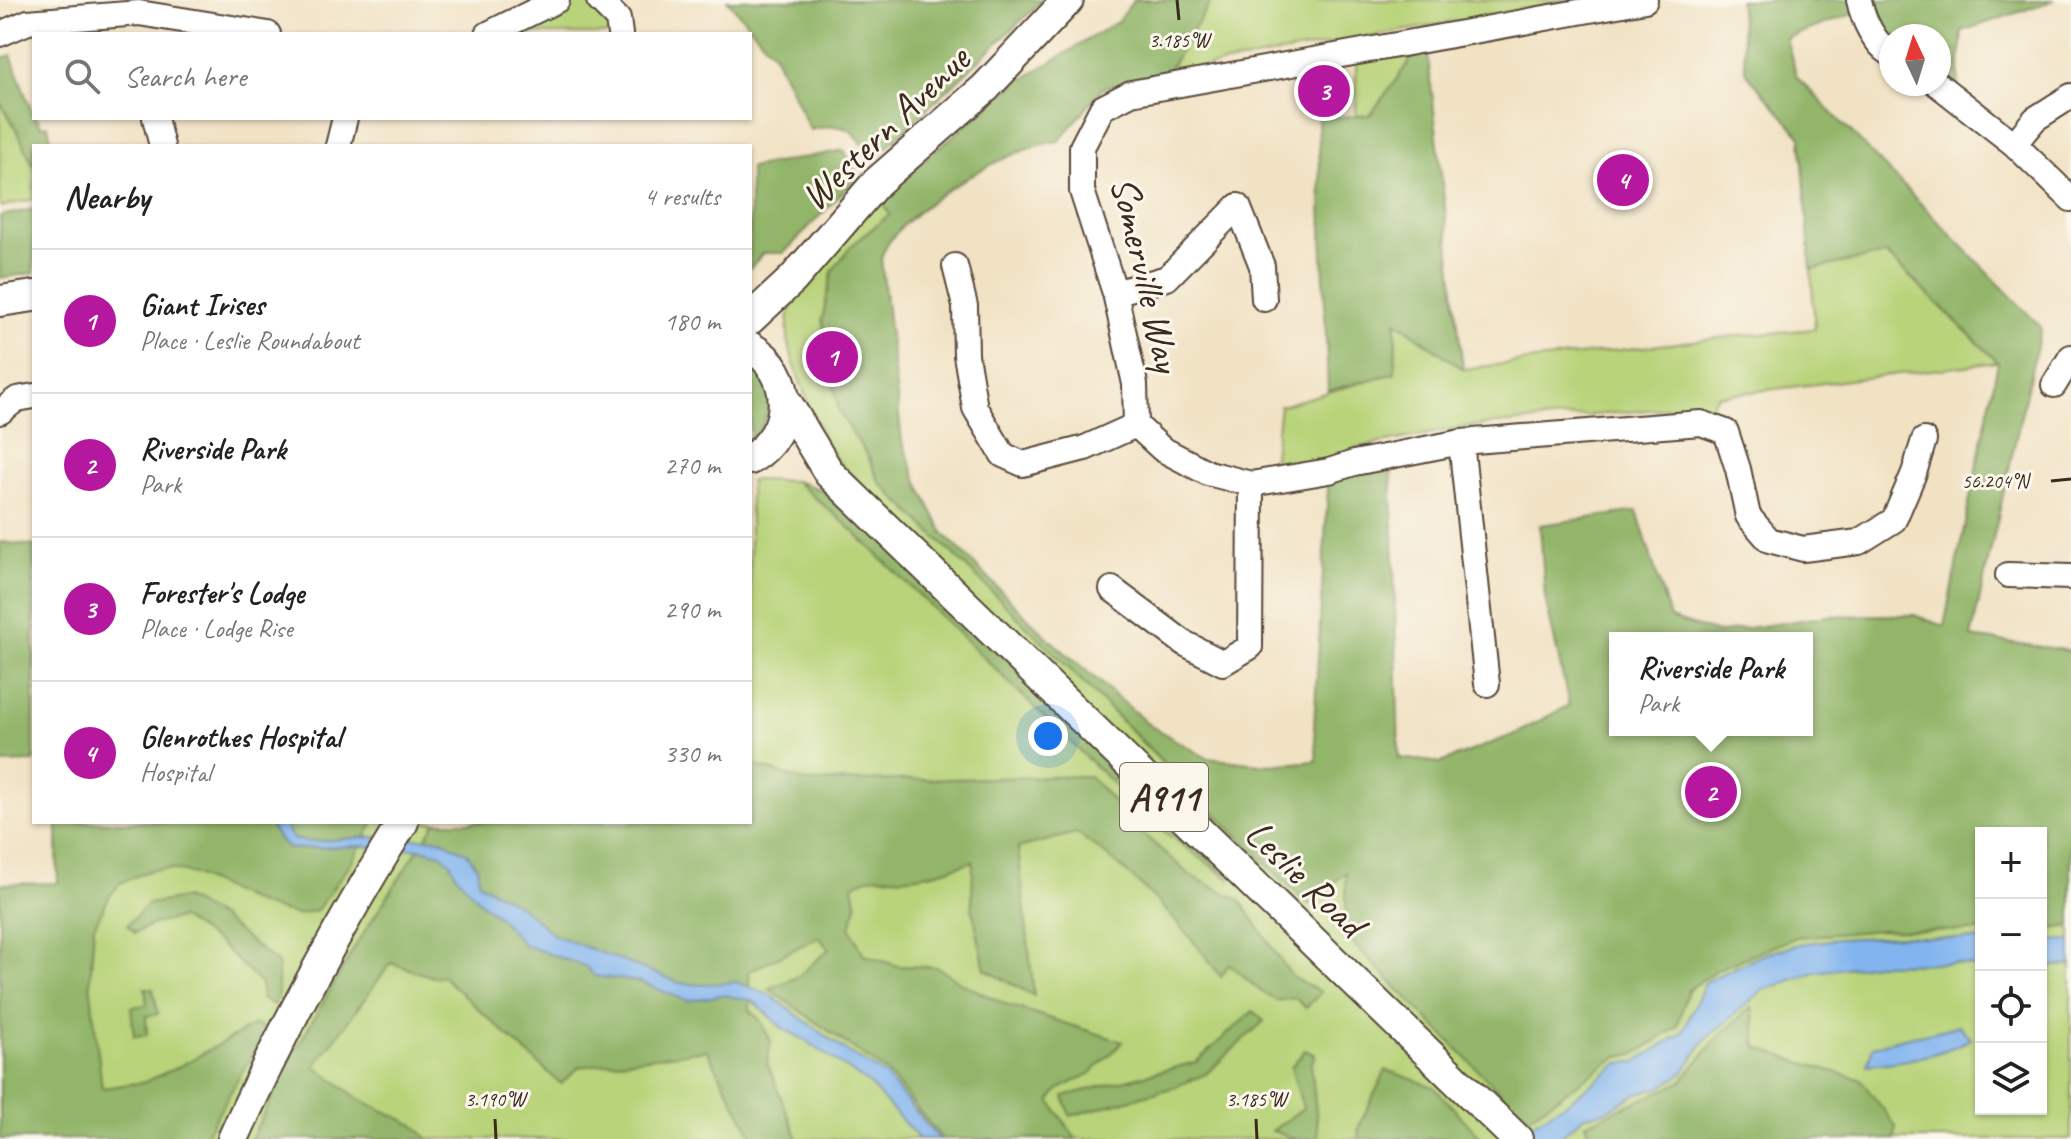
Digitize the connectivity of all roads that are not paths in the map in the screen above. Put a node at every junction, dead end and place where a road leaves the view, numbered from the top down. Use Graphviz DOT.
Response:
graph roads {
  1 [pos="557,0"];
  2 [pos="599,0"];
  3 [pos="1068,0"];
  4 [pos="1645,0"];
  5 [pos="1859,0"];
  6 [pos="1593,4"];
  7 [pos="131,24"];
  8 [pos="2,27"];
  9 [pos="256,32"];
  10 [pos="492,32"];
  11 [pos="620,32"];
  12 [pos="1879,45"];
  13 [pos="1951,95"];
  14 [pos="2071,96"];
  15 [pos="156,120"];
  16 [pos="344,120"];
  17 [pos="162,144"];
  18 [pos="338,144"];
  19 [pos="2014,144"];
  20 [pos="2071,199"];
  21 [pos="955,266"];
  22 [pos="793,279"];
  23 [pos="1115,293"];
  24 [pos="32,296"];
  25 [pos="1264,299"];
  26 [pos="0,301"];
  27 [pos="752,317"];
  28 [pos="752,348"];
  29 [pos="2071,357"];
  30 [pos="775,367"];
  31 [pos="2054,385"];
  32 [pos="32,396"];
  33 [pos="785,400"];
  34 [pos="0,412"];
  35 [pos="1136,425"];
  36 [pos="1924,440"];
  37 [pos="1461,442"];
  38 [pos="754,456"];
  39 [pos="829,473"];
  40 [pos="1251,484"];
  41 [pos="2008,575"];
  42 [pos="2071,577"];
  43 [pos="1112,589"];
  44 [pos="1487,684"];
  45 [pos="402,824"];
  46 [pos="1508,1130"];
  47 [pos="233,1139"];
  1 -- 10 [label="street"];
  2 -- 11 [label="street"];
  3 -- 22 [label="main road, Western Avenue"];
  4 -- 6 [label="street"];
  5 -- 12 [label="street"];
  6 -- 23 [label="street, Somerville Way"];
  7 -- 8 [label="street"];
  7 -- 9 [label="street"];
  13 -- 19 [label="street"];
  14 -- 19 [label="street"];
  15 -- 17 [label="street"];
  16 -- 18 [label="street"];
  19 -- 20 [label="street"];
  21 -- 35 [label="street"];
  22 -- 27 [label="main road"];
  22 -- 30 [label="main road"];
  23 -- 25 [label="street"];
  23 -- 35 [label="street, Somerville Way"];
  24 -- 26 [label="main road"];
  28 -- 30 [label="main road"];
  29 -- 31 [label="street"];
  30 -- 33 [label="main road, A911"];
  32 -- 34 [label="street"];
  33 -- 38 [label="main road, A911"];
  33 -- 39 [label="main road, A911"];
  35 -- 40 [label="street, Somerville Way"];
  36 -- 37 [label="street, Somerville Way"];
  37 -- 40 [label="street, Somerville Way"];
  37 -- 44 [label="street"];
  38 -- 39 [label="main road, A911"];
  39 -- 46 [label="main road, Leslie Road / A911"];
  40 -- 43 [label="street"];
  41 -- 42 [label="street"];
  45 -- 47 [label="main road"];
}
